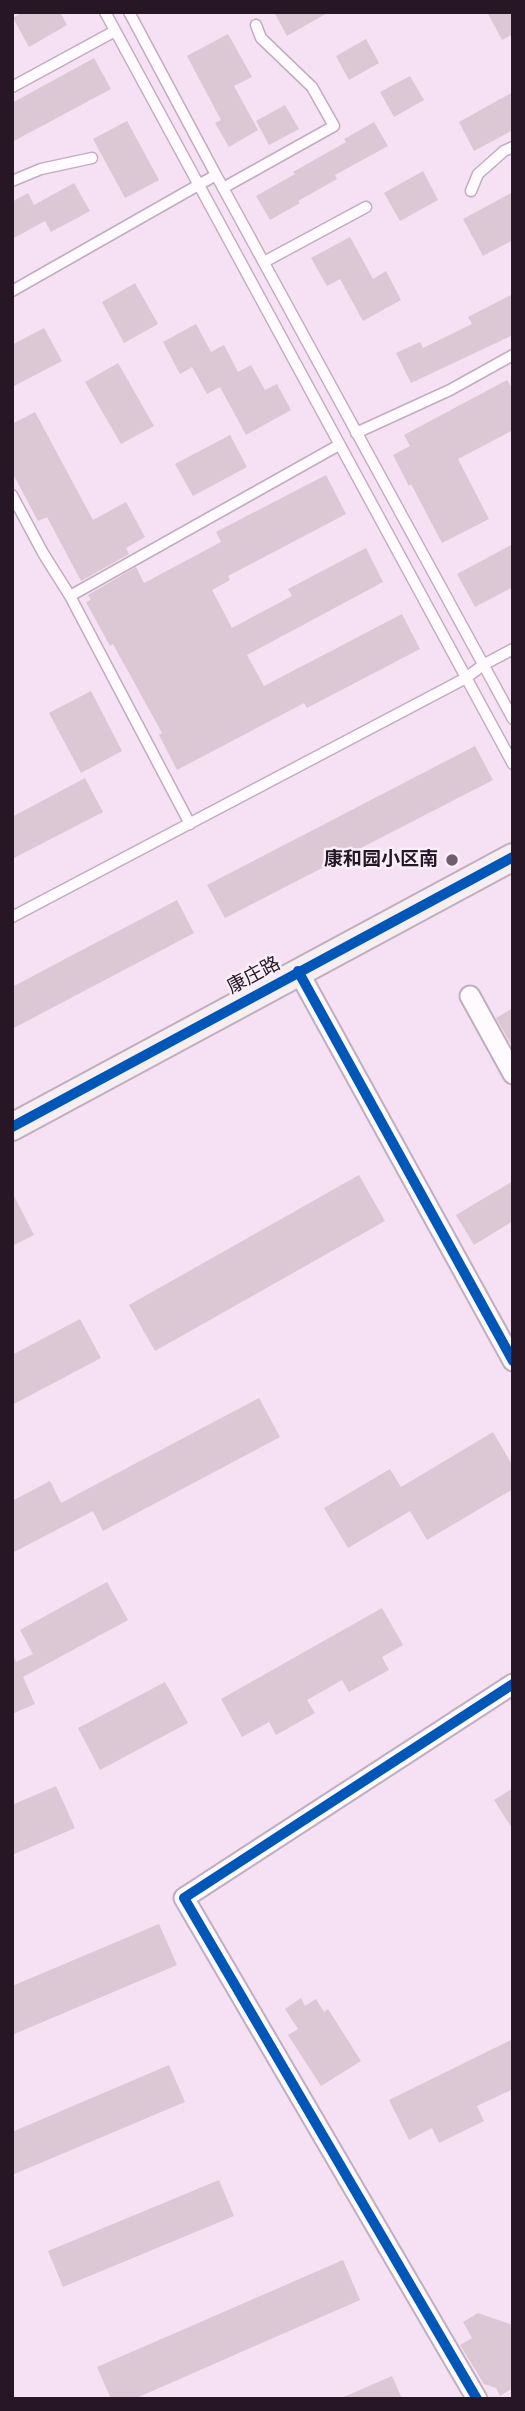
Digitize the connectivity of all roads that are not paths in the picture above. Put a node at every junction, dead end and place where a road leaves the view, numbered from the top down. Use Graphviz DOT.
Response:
graph roads {
  1 [pos="105,12"];
  2 [pos="129,12"];
  3 [pos="256,25"];
  4 [pos="115,31"];
  5 [pos="12,87"];
  6 [pos="513,147"];
  7 [pos="92,158"];
  8 [pos="216,175"];
  9 [pos="12,181"];
  10 [pos="197,186"];
  11 [pos="223,188"];
  12 [pos="471,191"];
  13 [pos="366,207"];
  14 [pos="264,262"];
  15 [pos="12,291"];
  16 [pos="513,355"];
  17 [pos="345,412"];
  18 [pos="326,421"];
  19 [pos="356,433"];
  20 [pos="339,445"];
  21 [pos="365,449"];
  22 [pos="348,462"];
  23 [pos="12,495"];
  24 [pos="70,596"];
  25 [pos="466,634"];
  26 [pos="447,642"];
  27 [pos="513,649"];
  28 [pos="483,665"];
  29 [pos="466,678"];
  30 [pos="513,719"];
  31 [pos="513,764"];
  32 [pos="190,824"];
  33 [pos="513,857"];
  34 [pos="12,918"];
  35 [pos="298,971"];
  36 [pos="470,996"];
  37 [pos="513,1074"];
  38 [pos="12,1126"];
  39 [pos="513,1361"];
  40 [pos="513,1684"];
  41 [pos="477,2399"];
  1 -- 4 [label="lane"];
  2 -- 8 [label="lane"];
  3 -- 11 [label="lane"];
  4 -- 5 [label="lane"];
  4 -- 10 [label="lane"];
  6 -- 12 [label="lane"];
  7 -- 9 [label="lane"];
  8 -- 10 [label="lane"];
  8 -- 11 [label="lane"];
  10 -- 15 [label="lane"];
  10 -- 18 [label="lane"];
  11 -- 14 [label="lane"];
  13 -- 14 [label="lane"];
  14 -- 17 [label="lane"];
  16 -- 19 [label="lane"];
  17 -- 18 [label="lane"];
  17 -- 19 [label="lane"];
  18 -- 20 [label="lane"];
  19 -- 21 [label="lane"];
  20 -- 22 [label="lane"];
  20 -- 24 [label="lane"];
  21 -- 22 [label="lane"];
  21 -- 25 [label="lane"];
  22 -- 26 [label="lane"];
  23 -- 24 [label="lane"];
  24 -- 32 [label="lane"];
  25 -- 26 [label="lane"];
  25 -- 28 [label="lane"];
  26 -- 29 [label="lane"];
  27 -- 28 [label="lane"];
  28 -- 29 [label="lane"];
  28 -- 30 [label="lane"];
  29 -- 31 [label="lane"];
  29 -- 32 [label="lane"];
  32 -- 34 [label="lane"];
  33 -- 35 [label="street, 康庄路"];
  35 -- 38 [label="street, 康庄路"];
  35 -- 39 [label="street"];
  36 -- 37 [label="street"];
  40 -- 41 [label="street"];
}
